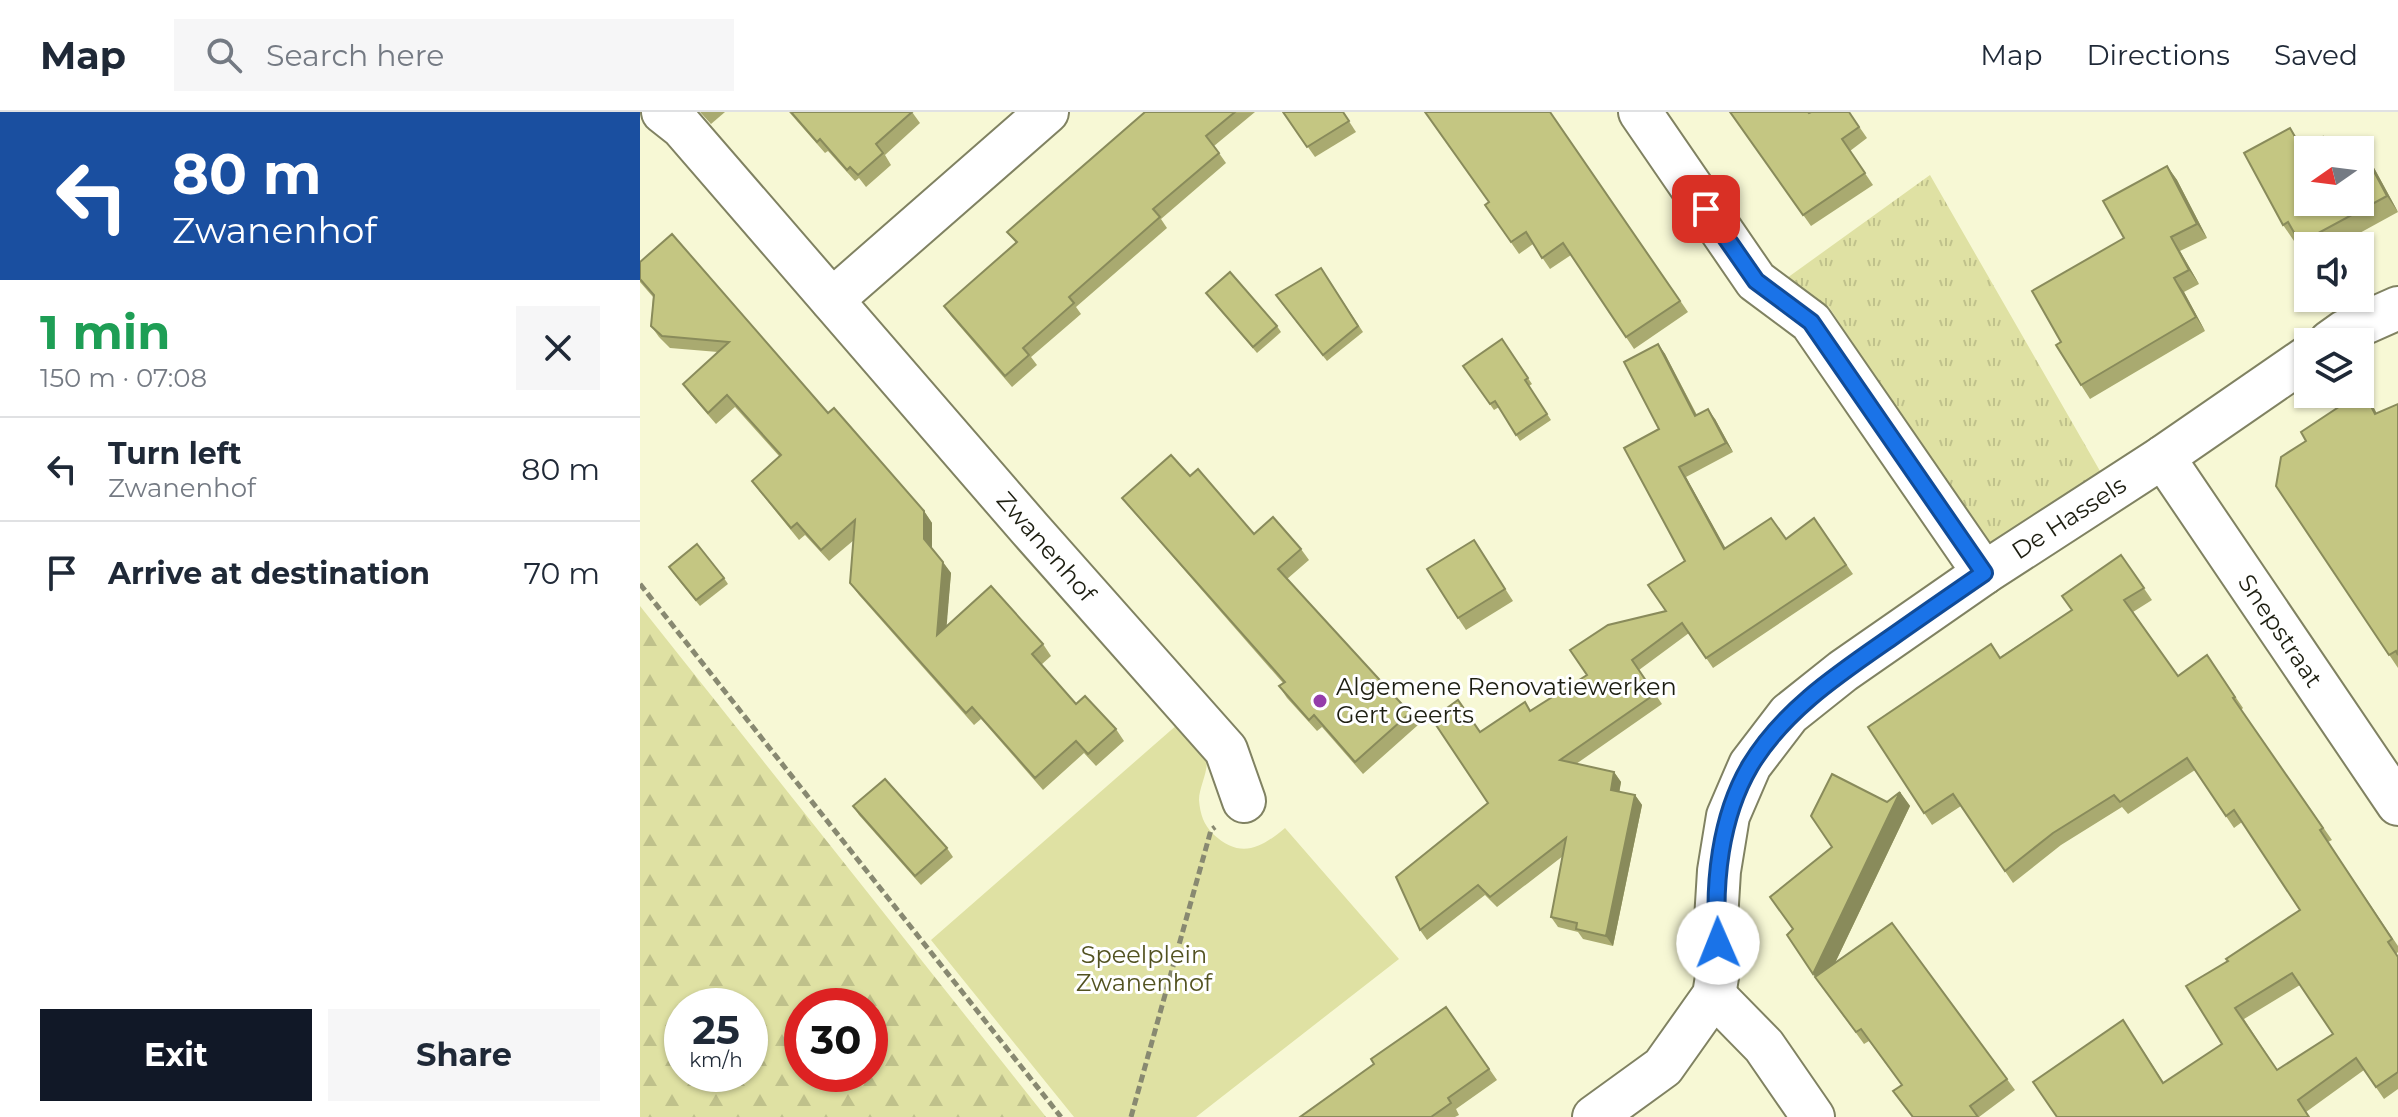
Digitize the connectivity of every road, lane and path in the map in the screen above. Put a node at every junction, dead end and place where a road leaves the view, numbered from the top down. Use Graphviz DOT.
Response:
graph roads {
  1 [pos="663,112"];
  2 [pos="1047,112"];
  3 [pos="1640,112"];
  4 [pos="832,300"];
  5 [pos="2398,308"];
  6 [pos="2353,328"];
  7 [pos="2294,367"];
  8 [pos="2163,457"];
  9 [pos="1984,573"];
  10 [pos="640,584"];
  11 [pos="1244,801"];
  12 [pos="2398,804"];
  13 [pos="1714,995"];
  14 [pos="1061,1117"];
  15 [pos="1131,1117"];
  16 [pos="1594,1117"];
  17 [pos="1813,1117"];
  1 -- 4 [label="street, Zwanenhof"];
  2 -- 4 [label="street"];
  3 -- 9 [label="street"];
  4 -- 11 [label="street, Zwanenhof"];
  5 -- 6 [label="street"];
  7 -- 8 [label="street, De Hassels"];
  8 -- 9 [label="street, De Hassels"];
  8 -- 12 [label="street, Snepstraat"];
  9 -- 13 [label="street, De Hassels"];
  10 -- 14 [label="path"];
  11 -- 15 [label="path"];
  13 -- 16 [label="street, De Hassels"];
  13 -- 17 [label="street"];
}
